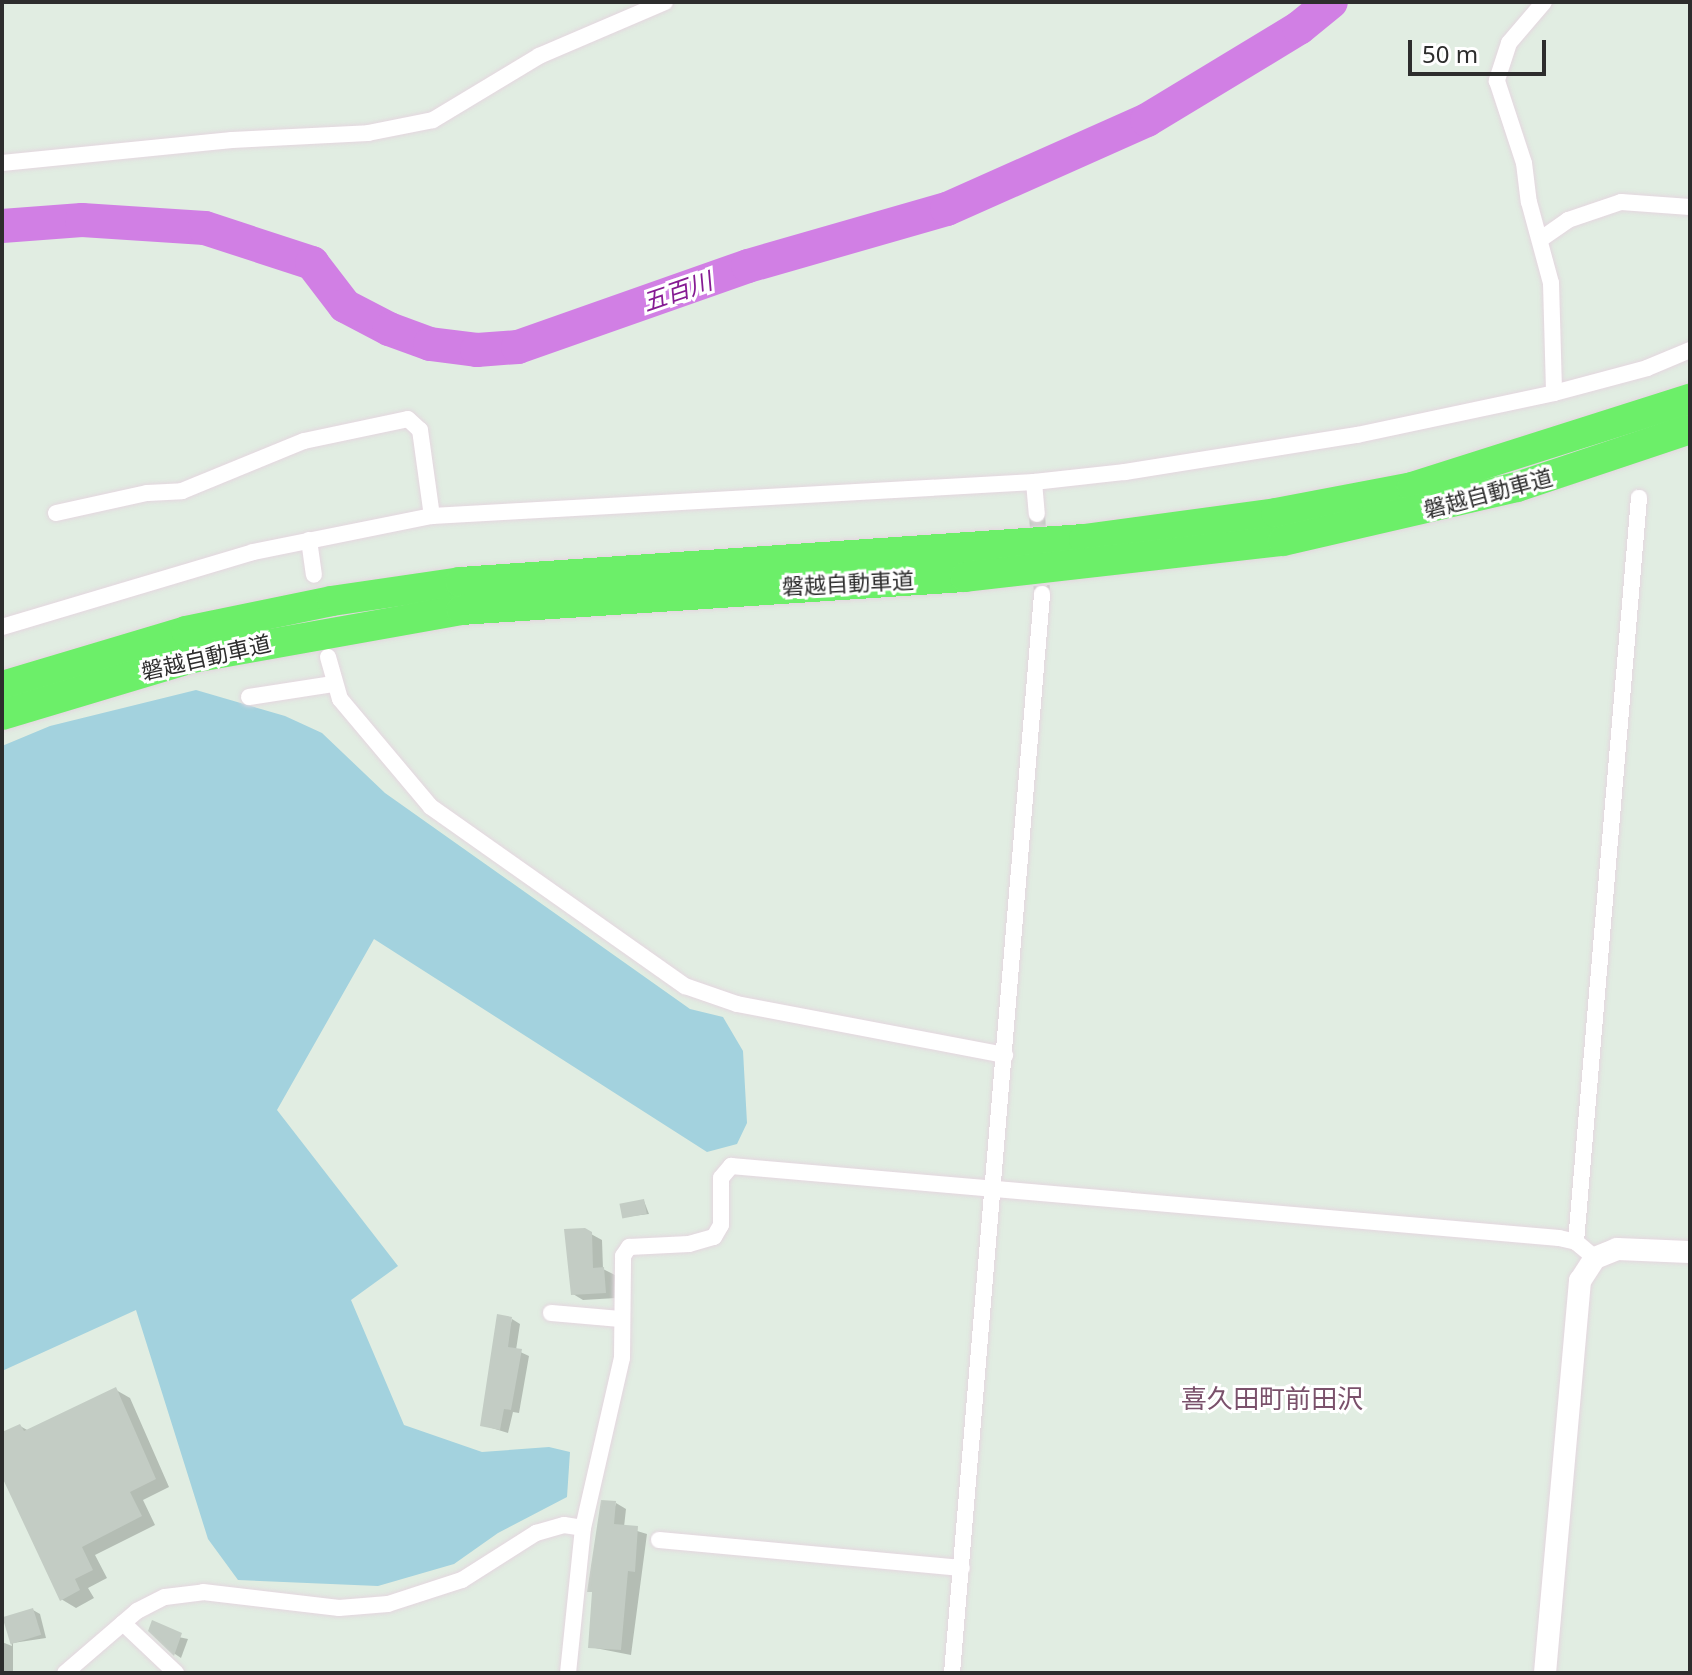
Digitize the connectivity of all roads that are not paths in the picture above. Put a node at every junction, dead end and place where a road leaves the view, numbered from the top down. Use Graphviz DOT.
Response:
graph roads {
  1 [pos="665,2"];
  2 [pos="1544,2"];
  3 [pos="2,163"];
  4 [pos="1690,207"];
  5 [pos="1541,239"];
  6 [pos="1690,350"];
  7 [pos="1554,393"];
  8 [pos="1690,399"];
  9 [pos="1690,429"];
  10 [pos="1034,482"];
  11 [pos="1639,498"];
  12 [pos="56,513"];
  13 [pos="1037,514"];
  14 [pos="432,516"];
  15 [pos="309,540"];
  16 [pos="314,575"];
  17 [pos="1042,594"];
  18 [pos="2,627"];
  19 [pos="328,657"];
  20 [pos="333,684"];
  21 [pos="2,686"];
  22 [pos="249,697"];
  23 [pos="2,715"];
  24 [pos="1005,1055"];
  25 [pos="995,1186"];
  26 [pos="1576,1242"];
  27 [pos="1690,1252"];
  28 [pos="1595,1258"];
  29 [pos="551,1313"];
  30 [pos="621,1319"];
  31 [pos="583,1528"];
  32 [pos="659,1540"];
  33 [pos="962,1568"];
  34 [pos="123,1623"];
  35 [pos="65,1673"];
  36 [pos="176,1673"];
  37 [pos="568,1673"];
  38 [pos="952,1673"];
  39 [pos="1545,1673"];
  1 -- 3 [label="street"];
  2 -- 5 [label="street"];
  4 -- 5 [label="street"];
  5 -- 7 [label="street"];
  6 -- 7 [label="street"];
  7 -- 10 [label="street"];
  8 -- 21 [label="highway, 磐越自動車道"];
  9 -- 23 [label="highway, 磐越自動車道"];
  10 -- 13 [label="street"];
  10 -- 14 [label="street"];
  11 -- 26 [label="street"];
  12 -- 14 [label="street"];
  14 -- 15 [label="street"];
  15 -- 16 [label="street"];
  15 -- 18 [label="street"];
  17 -- 24 [label="street"];
  19 -- 20 [label="street"];
  20 -- 22 [label="street"];
  20 -- 24 [label="street"];
  24 -- 25 [label="street"];
  25 -- 26 [label="street"];
  25 -- 30 [label="street"];
  25 -- 33 [label="street"];
  26 -- 28 [label="street"];
  27 -- 28 [label="street"];
  28 -- 39 [label="street"];
  29 -- 30 [label="street"];
  30 -- 31 [label="street"];
  31 -- 34 [label="street"];
  31 -- 37 [label="street"];
  32 -- 33 [label="street"];
  33 -- 38 [label="street"];
  34 -- 35 [label="street"];
  34 -- 36 [label="street"];
}
